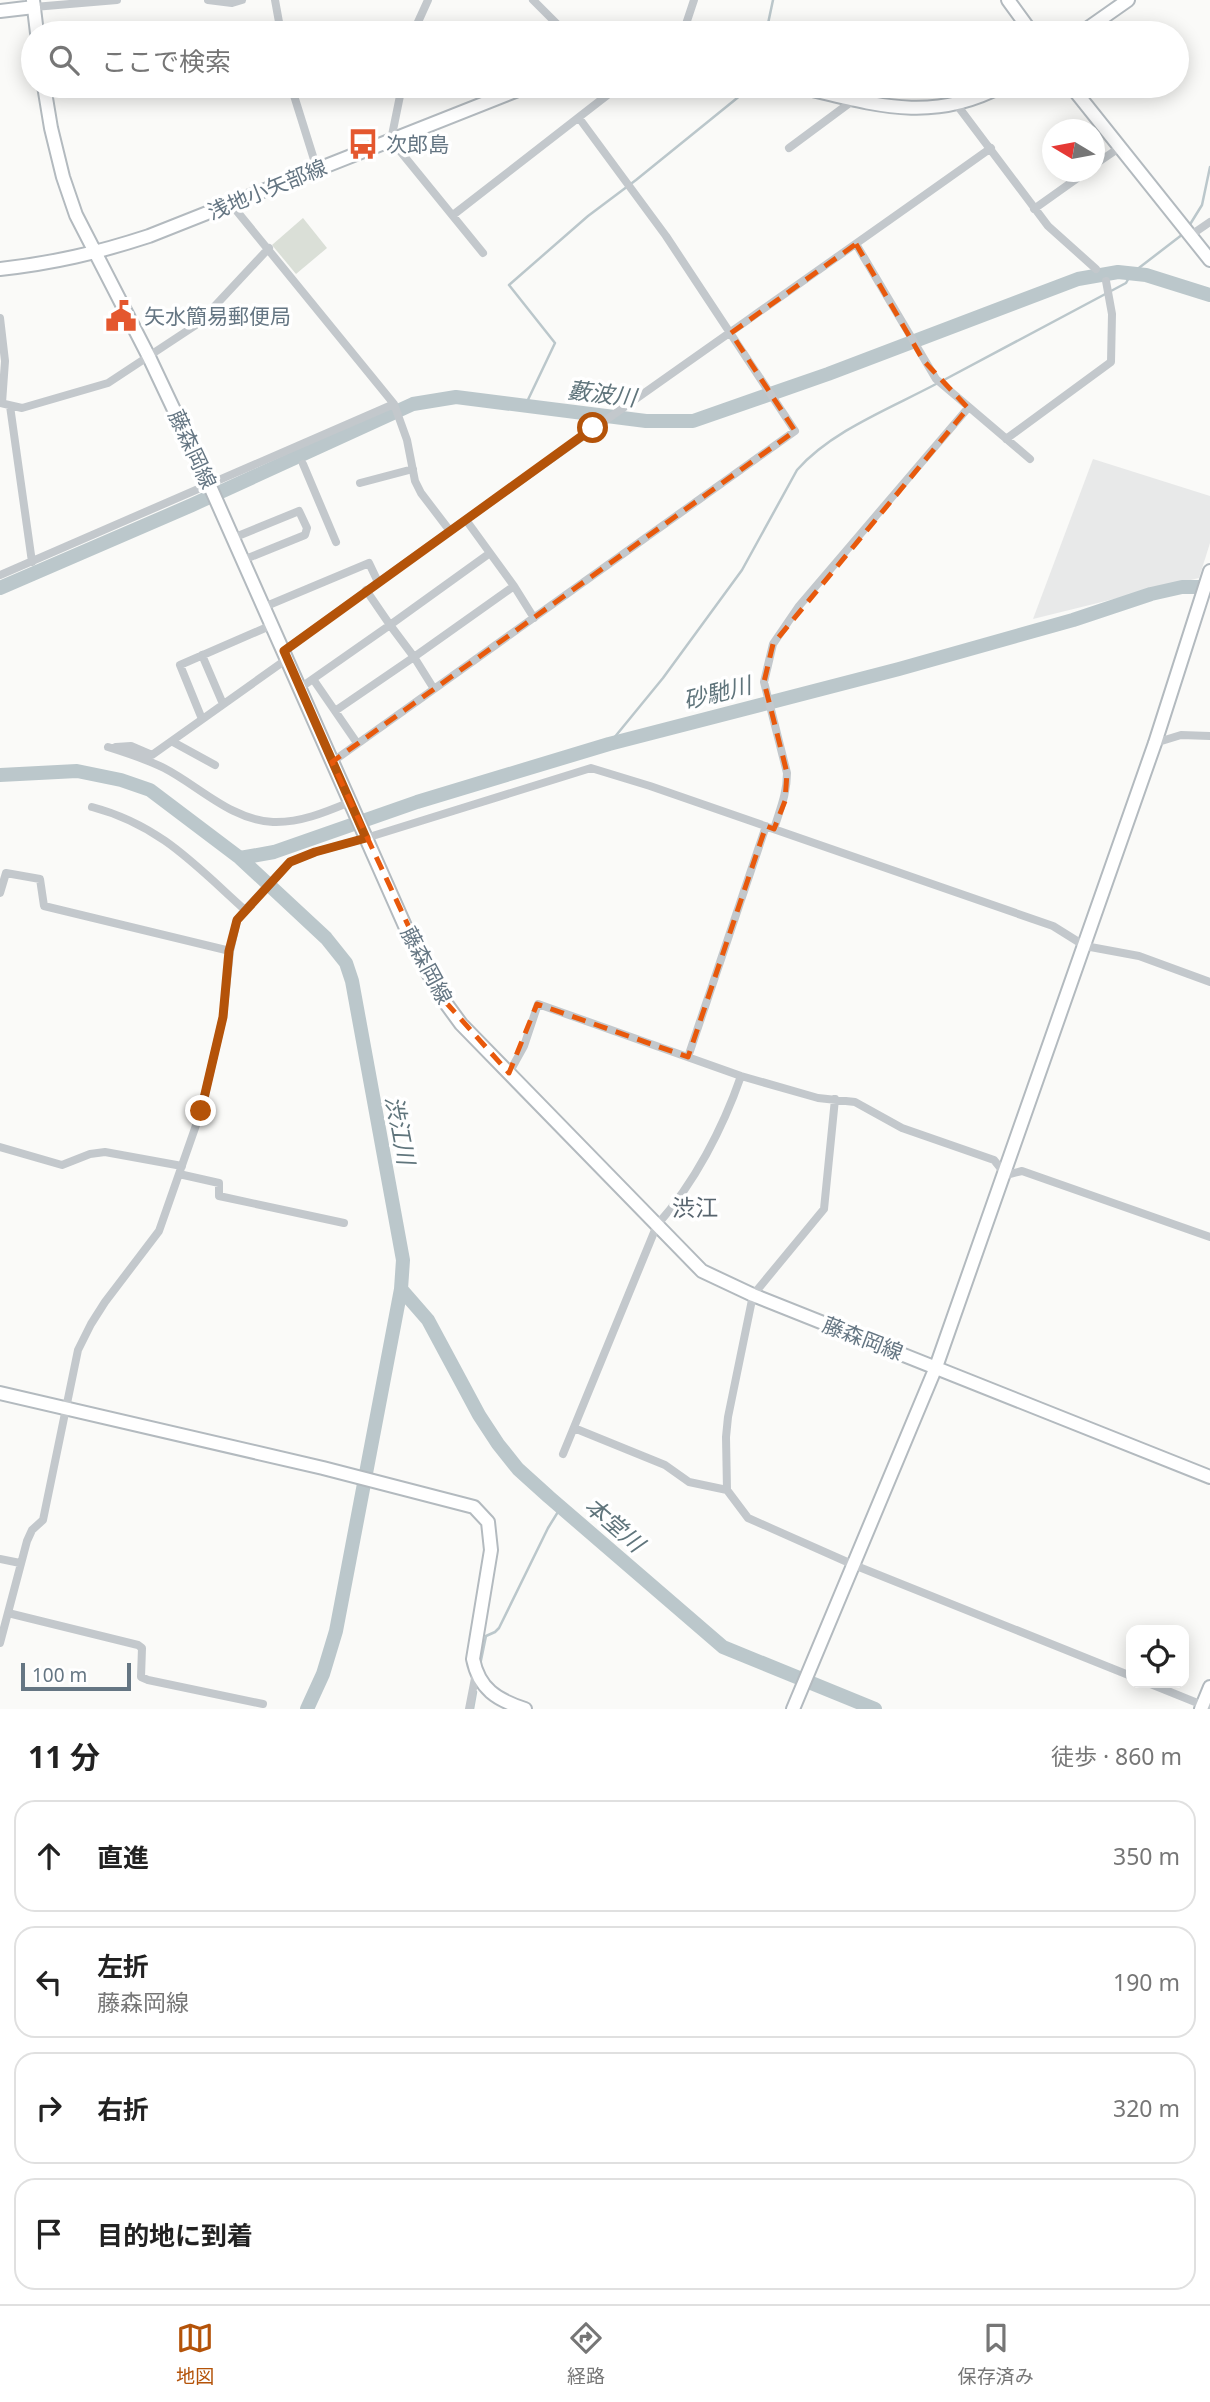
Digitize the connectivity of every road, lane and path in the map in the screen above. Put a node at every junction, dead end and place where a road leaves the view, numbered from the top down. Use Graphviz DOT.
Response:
graph roads {
  1 [pos="117,0"];
  2 [pos="208,0"];
  3 [pos="242,0"];
  4 [pos="275,0"];
  5 [pos="428,0"];
  6 [pos="533,0"];
  7 [pos="694,0"];
  8 [pos="1008,0"];
  9 [pos="1128,0"];
  10 [pos="33,3"];
  11 [pos="0,11"];
  12 [pos="35,21"];
  13 [pos="279,21"];
  14 [pos="418,21"];
  15 [pos="554,21"];
  16 [pos="687,21"];
  17 [pos="1023,21"];
  18 [pos="1098,21"];
  19 [pos="46,98"];
  20 [pos="295,98"];
  21 [pos="400,98"];
  22 [pos="498,98"];
  23 [pos="604,98"];
  24 [pos="850,98"];
  25 [pos="976,98"];
  26 [pos="1081,98"];
  27 [pos="855,99"];
  28 [pos="957,104"];
  29 [pos="579,118"];
  30 [pos="391,140"];
  31 [pos="789,148"];
  32 [pos="991,148"];
  33 [pos="1119,148"];
  34 [pos="1105,158"];
  35 [pos="317,169"];
  36 [pos="1072,182"];
  37 [pos="231,204"];
  38 [pos="1034,209"];
  39 [pos="453,215"];
  40 [pos="1210,222"];
  41 [pos="1191,235"];
  42 [pos="856,244"];
  43 [pos="269,248"];
  44 [pos="483,253"];
  45 [pos="94,254"];
  46 [pos="1210,260"];
  47 [pos="0,269"];
  48 [pos="1096,269"];
  49 [pos="1106,281"];
  50 [pos="0,318"];
  51 [pos="731,333"];
  52 [pos="149,357"];
  53 [pos="4,404"];
  54 [pos="394,404"];
  55 [pos="968,408"];
  56 [pos="1006,439"];
  57 [pos="1030,459"];
  58 [pos="303,464"];
  59 [pos="413,470"];
  60 [pos="209,484"];
  61 [pos="360,484"];
  62 [pos="466,520"];
  63 [pos="450,531"];
  64 [pos="233,538"];
  65 [pos="336,542"];
  66 [pos="490,553"];
  67 [pos="243,560"];
  68 [pos="32,562"];
  69 [pos="1210,571"];
  70 [pos="0,575"];
  71 [pos="378,582"];
  72 [pos="514,586"];
  73 [pos="366,590"];
  74 [pos="264,607"];
  75 [pos="534,618"];
  76 [pos="272,625"];
  77 [pos="390,625"];
  78 [pos="202,655"];
  79 [pos="285,655"];
  80 [pos="414,657"];
  81 [pos="313,679"];
  82 [pos="300,688"];
  83 [pos="434,689"];
  84 [pos="223,704"];
  85 [pos="335,711"];
  86 [pos="202,719"];
  87 [pos="1210,736"];
  88 [pos="173,742"];
  89 [pos="357,743"];
  90 [pos="1155,743"];
  91 [pos="332,762"];
  92 [pos="215,765"];
  93 [pos="350,802"];
  94 [pos="92,807"];
  95 [pos="770,827"];
  96 [pos="366,838"];
  97 [pos="0,893"];
  98 [pos="245,910"];
  99 [pos="1085,946"];
  100 [pos="229,951"];
  101 [pos="1210,982"];
  102 [pos="688,1057"];
  103 [pos="509,1073"];
  104 [pos="741,1076"];
  105 [pos="835,1099"];
  106 [pos="0,1147"];
  107 [pos="181,1170"];
  108 [pos="1006,1175"];
  109 [pos="344,1223"];
  110 [pos="657,1225"];
  111 [pos="1210,1237"];
  112 [pos="753,1295"];
  113 [pos="936,1367"];
  114 [pos="0,1393"];
  115 [pos="67,1409"];
  116 [pos="574,1428"];
  117 [pos="563,1454"];
  118 [pos="1210,1477"];
  119 [pos="727,1490"];
  120 [pos="0,1559"];
  121 [pos="20,1563"];
  122 [pos="854,1565"];
  123 [pos="8,1613"];
  124 [pos="0,1643"];
  125 [pos="476,1673"];
  126 [pos="1126,1674"];
  127 [pos="1210,1687"];
  128 [pos="1160,1688"];
  129 [pos="263,1704"];
  130 [pos="1205,1707"];
  131 [pos="469,1709"];
  132 [pos="525,1709"];
  133 [pos="793,1709"];
  1 -- 10 [label="street"];
  2 -- 3 [label="street"];
  4 -- 13 [label="street"];
  5 -- 14 [label="street"];
  6 -- 15 [label="street"];
  7 -- 16 [label="street"];
  8 -- 17 [label="main road"];
  9 -- 18 [label="main road"];
  10 -- 11 [label="main road"];
  10 -- 12 [label="main road"];
  19 -- 45 [label="main road, 藤森岡線"];
  20 -- 35 [label="street"];
  21 -- 30 [label="street"];
  22 -- 30 [label="main road, 浅地小矢部線"];
  23 -- 29 [label="street"];
  24 -- 27 [label="main road"];
  25 -- 28 [label="main road"];
  26 -- 33 [label="main road"];
  27 -- 28 [label="main road"];
  27 -- 31 [label="street"];
  28 -- 32 [label="street"];
  29 -- 39 [label="street"];
  29 -- 51 [label="street"];
  30 -- 35 [label="main road, 浅地小矢部線"];
  30 -- 39 [label="street"];
  32 -- 38 [label="street"];
  32 -- 42 [label="street"];
  33 -- 34 [label="street"];
  33 -- 41 [label="main road"];
  35 -- 37 [label="main road, 浅地小矢部線"];
  36 -- 38 [label="street"];
  37 -- 43 [label="street"];
  37 -- 45 [label="main road, 浅地小矢部線"];
  38 -- 48 [label="street"];
  39 -- 44 [label="street"];
  40 -- 41 [label="street"];
  41 -- 46 [label="main road"];
  42 -- 51 [label="street"];
  42 -- 55 [label="street"];
  43 -- 52 [label="street"];
  43 -- 54 [label="street"];
  45 -- 47 [label="main road, 浅地小矢部線"];
  45 -- 52 [label="main road, 藤森岡線"];
  49 -- 56 [label="street"];
  50 -- 53 [label="street"];
  51 -- 62 [label="street"];
  51 -- 75 [label="street"];
  52 -- 53 [label="street"];
  52 -- 60 [label="main road, 藤森岡線"];
  53 -- 68 [label="street"];
  54 -- 59 [label="street"];
  54 -- 60 [label="street"];
  55 -- 56 [label="street"];
  55 -- 95 [label="street"];
  56 -- 57 [label="street"];
  58 -- 65 [label="street"];
  59 -- 61 [label="street"];
  59 -- 63 [label="street"];
  60 -- 64 [label="main road, 藤森岡線"];
  60 -- 68 [label="street"];
  62 -- 63 [label="street"];
  62 -- 66 [label="street"];
  63 -- 71 [label="street"];
  64 -- 67 [label="main road, 藤森岡線"];
  64 -- 67 [label="street"];
  66 -- 72 [label="street"];
  66 -- 77 [label="street"];
  67 -- 74 [label="main road, 藤森岡線"];
  68 -- 70 [label="street"];
  69 -- 90 [label="main road"];
  71 -- 73 [label="street"];
  71 -- 74 [label="street"];
  72 -- 75 [label="street"];
  72 -- 80 [label="street"];
  73 -- 77 [label="street"];
  73 -- 79 [label="street"];
  74 -- 76 [label="main road, 藤森岡線"];
  75 -- 83 [label="street"];
  76 -- 78 [label="street"];
  76 -- 79 [label="main road, 藤森岡線"];
  77 -- 80 [label="street"];
  77 -- 81 [label="street"];
  78 -- 84 [label="street"];
  78 -- 86 [label="street"];
  79 -- 82 [label="main road, 藤森岡線"];
  79 -- 84 [label="street"];
  80 -- 83 [label="street"];
  80 -- 85 [label="street"];
  81 -- 82 [label="street"];
  81 -- 85 [label="street"];
  82 -- 91 [label="main road, 藤森岡線"];
  83 -- 89 [label="street"];
  84 -- 86 [label="street"];
  85 -- 89 [label="street"];
  86 -- 88 [label="street"];
  87 -- 90 [label="street"];
  88 -- 92 [label="street"];
  88 -- 93 [label="street"];
  89 -- 91 [label="street"];
  90 -- 99 [label="main road"];
  91 -- 93 [label="main road, 藤森岡線"];
  93 -- 96 [label="main road, 藤森岡線"];
  94 -- 98 [label="street"];
  95 -- 96 [label="street"];
  95 -- 99 [label="street"];
  95 -- 102 [label="street"];
  96 -- 98 [label="street"];
  96 -- 103 [label="main road, 藤森岡線"];
  97 -- 100 [label="street"];
  98 -- 100 [label="street"];
  99 -- 101 [label="street"];
  99 -- 108 [label="main road"];
  100 -- 107 [label="street"];
  102 -- 103 [label="street"];
  102 -- 104 [label="street"];
  103 -- 110 [label="main road, 藤森岡線"];
  104 -- 105 [label="street"];
  104 -- 110 [label="street"];
  105 -- 108 [label="street"];
  105 -- 112 [label="street"];
  106 -- 107 [label="street"];
  107 -- 109 [label="street"];
  107 -- 115 [label="street"];
  108 -- 111 [label="street"];
  108 -- 113 [label="main road"];
  110 -- 112 [label="main road, 藤森岡線"];
  110 -- 116 [label="street"];
  112 -- 113 [label="main road, 藤森岡線"];
  112 -- 119 [label="street"];
  113 -- 118 [label="main road, 藤森岡線"];
  113 -- 122 [label="main road"];
  114 -- 115 [label="main road"];
  115 -- 121 [label="street"];
  115 -- 125 [label="main road"];
  116 -- 117 [label="street"];
  116 -- 119 [label="street"];
  119 -- 122 [label="street"];
  120 -- 121 [label="street"];
  121 -- 123 [label="street"];
  122 -- 126 [label="street"];
  122 -- 133 [label="main road"];
  123 -- 124 [label="street"];
  123 -- 129 [label="street"];
  125 -- 131 [label="street"];
  125 -- 132 [label="main road"];
  127 -- 130 [label="main road"];
  128 -- 130 [label="street"];
}
